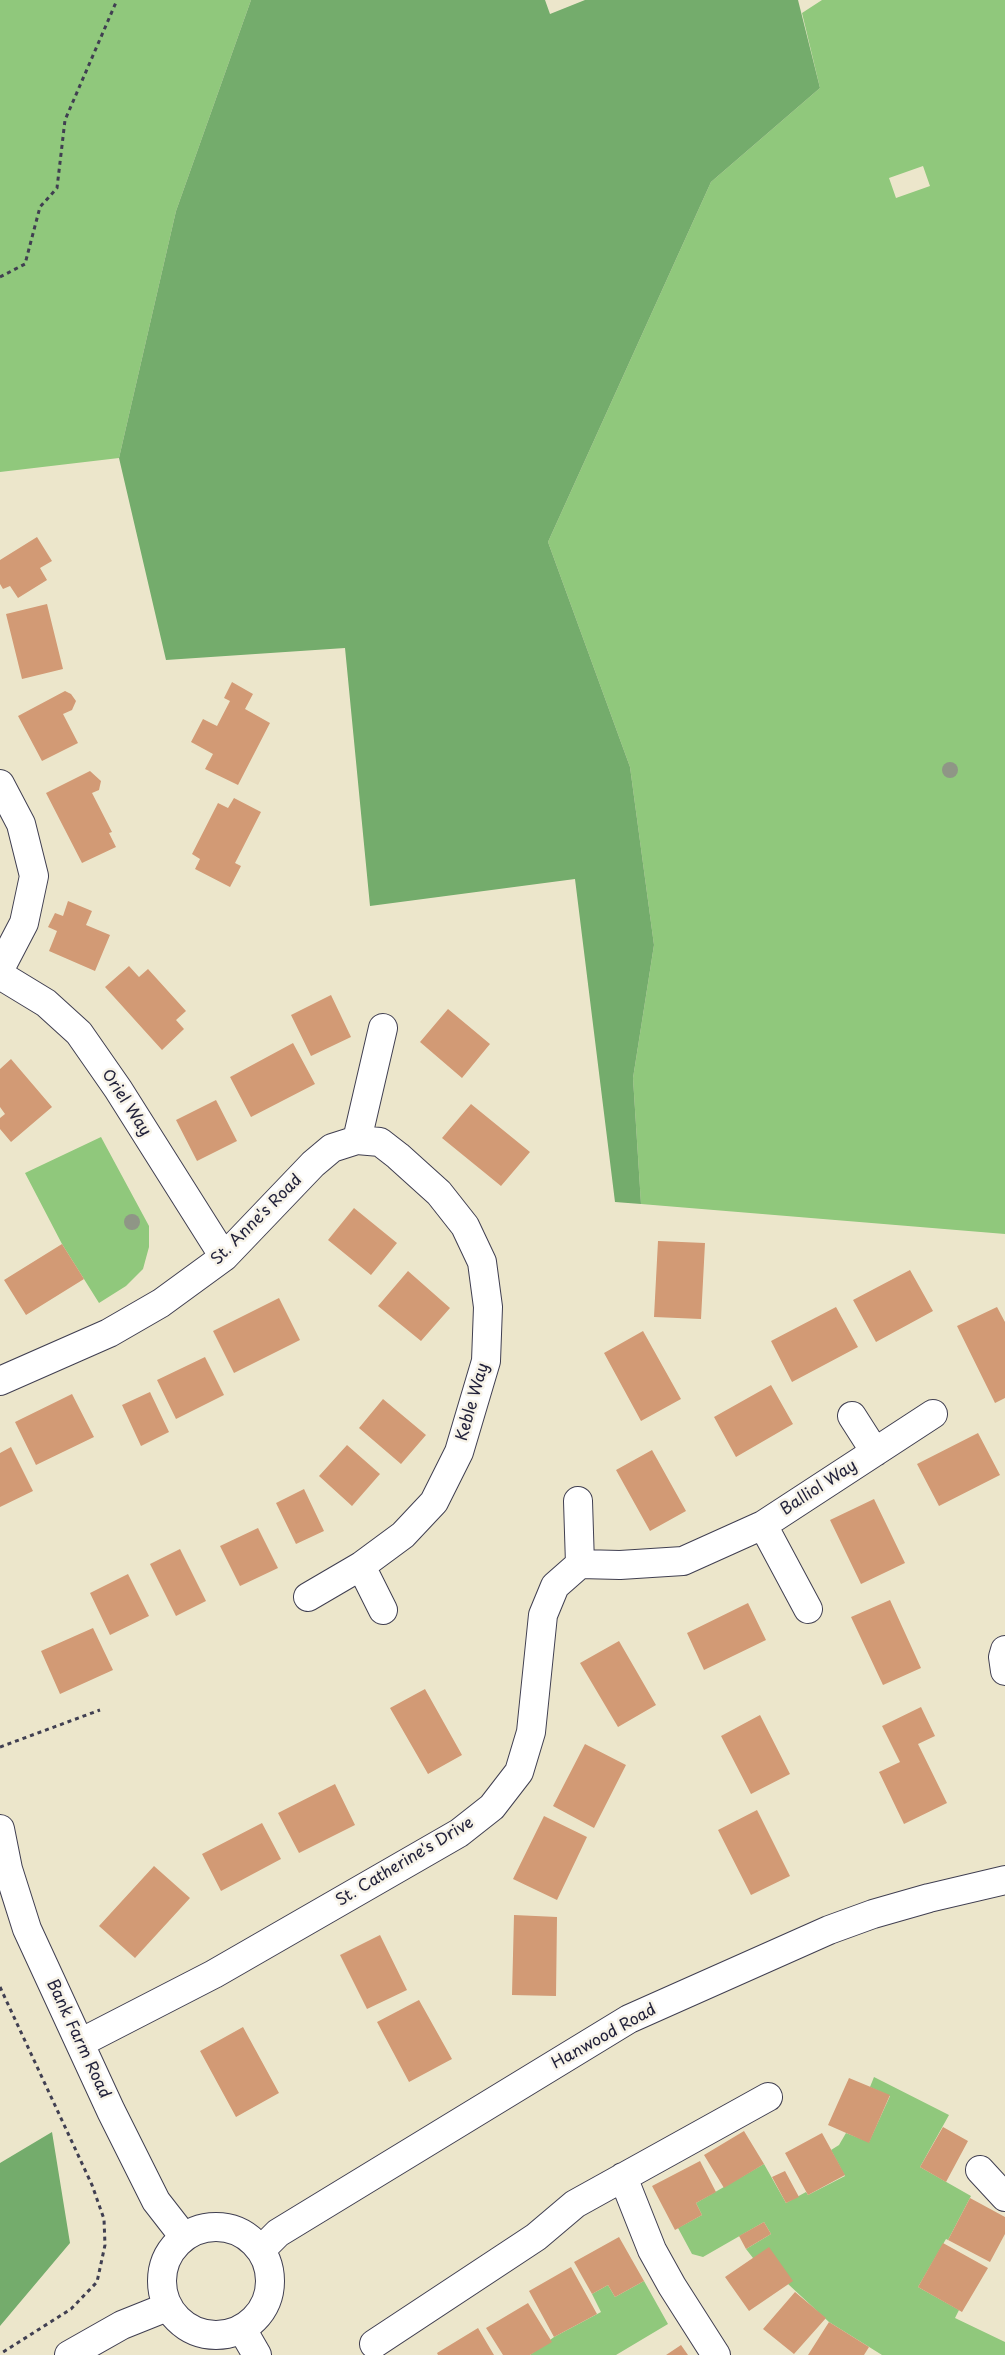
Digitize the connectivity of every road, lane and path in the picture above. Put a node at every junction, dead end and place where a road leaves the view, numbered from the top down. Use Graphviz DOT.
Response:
graph roads {
  1 [pos="117,0"];
  2 [pos="0,277"];
  3 [pos="0,785"];
  4 [pos="0,969"];
  5 [pos="0,975"];
  6 [pos="383,1028"];
  7 [pos="357,1140"];
  8 [pos="224,1256"];
  9 [pos="0,1381"];
  10 [pos="933,1414"];
  11 [pos="852,1416"];
  12 [pos="876,1452"];
  13 [pos="578,1502"];
  14 [pos="763,1525"];
  15 [pos="580,1564"];
  16 [pos="361,1566"];
  17 [pos="308,1596"];
  18 [pos="808,1609"];
  19 [pos="383,1610"];
  20 [pos="1005,1650"];
  21 [pos="1005,1672"];
  22 [pos="100,1710"];
  23 [pos="0,1747"];
  24 [pos="0,1829"];
  25 [pos="1005,1880"];
  26 [pos="0,1987"];
  27 [pos="80,2043"];
  28 [pos="768,2097"];
  29 [pos="980,2170"];
  30 [pos="623,2177"];
  31 [pos="1005,2197"];
  32 [pos="184,2237"];
  33 [pos="262,2249"];
  34 [pos="167,2307"];
  35 [pos="242,2329"];
  36 [pos="374,2344"];
  37 [pos="0,2354"];
  38 [pos="68,2355"];
  39 [pos="257,2355"];
  40 [pos="716,2355"];
  1 -- 2 [label="path"];
  3 -- 4 [label="street"];
  5 -- 8 [label="street, Oriel Way"];
  6 -- 7 [label="street"];
  7 -- 8 [label="street, St. Anne's Road"];
  7 -- 16 [label="street, Keble Way"];
  8 -- 9 [label="street, St. Anne's Road"];
  10 -- 12 [label="street, Balliol Way"];
  11 -- 12 [label="street, Balliol Way"];
  12 -- 14 [label="street, Balliol Way"];
  13 -- 15 [label="street"];
  14 -- 15 [label="street, Balliol Way"];
  14 -- 18 [label="street, Balliol Way"];
  15 -- 27 [label="street, St. Catherine's Drive"];
  16 -- 17 [label="street, Keble Way"];
  16 -- 19 [label="street"];
  20 -- 21 [label="street"];
  22 -- 23 [label="path"];
  24 -- 27 [label="street, Bank Farm Road"];
  25 -- 33 [label="street, Hanwood Road"];
  26 -- 37 [label="path"];
  27 -- 32 [label="street, Bank Farm Road"];
  28 -- 30 [label="street"];
  29 -- 31 [label="street"];
  30 -- 36 [label="street"];
  30 -- 40 [label="street"];
  32 -- 33 [label="street"];
  32 -- 34 [label="street"];
  33 -- 35 [label="street"];
  34 -- 35 [label="street"];
  34 -- 38 [label="street"];
  35 -- 39 [label="street"];
}
